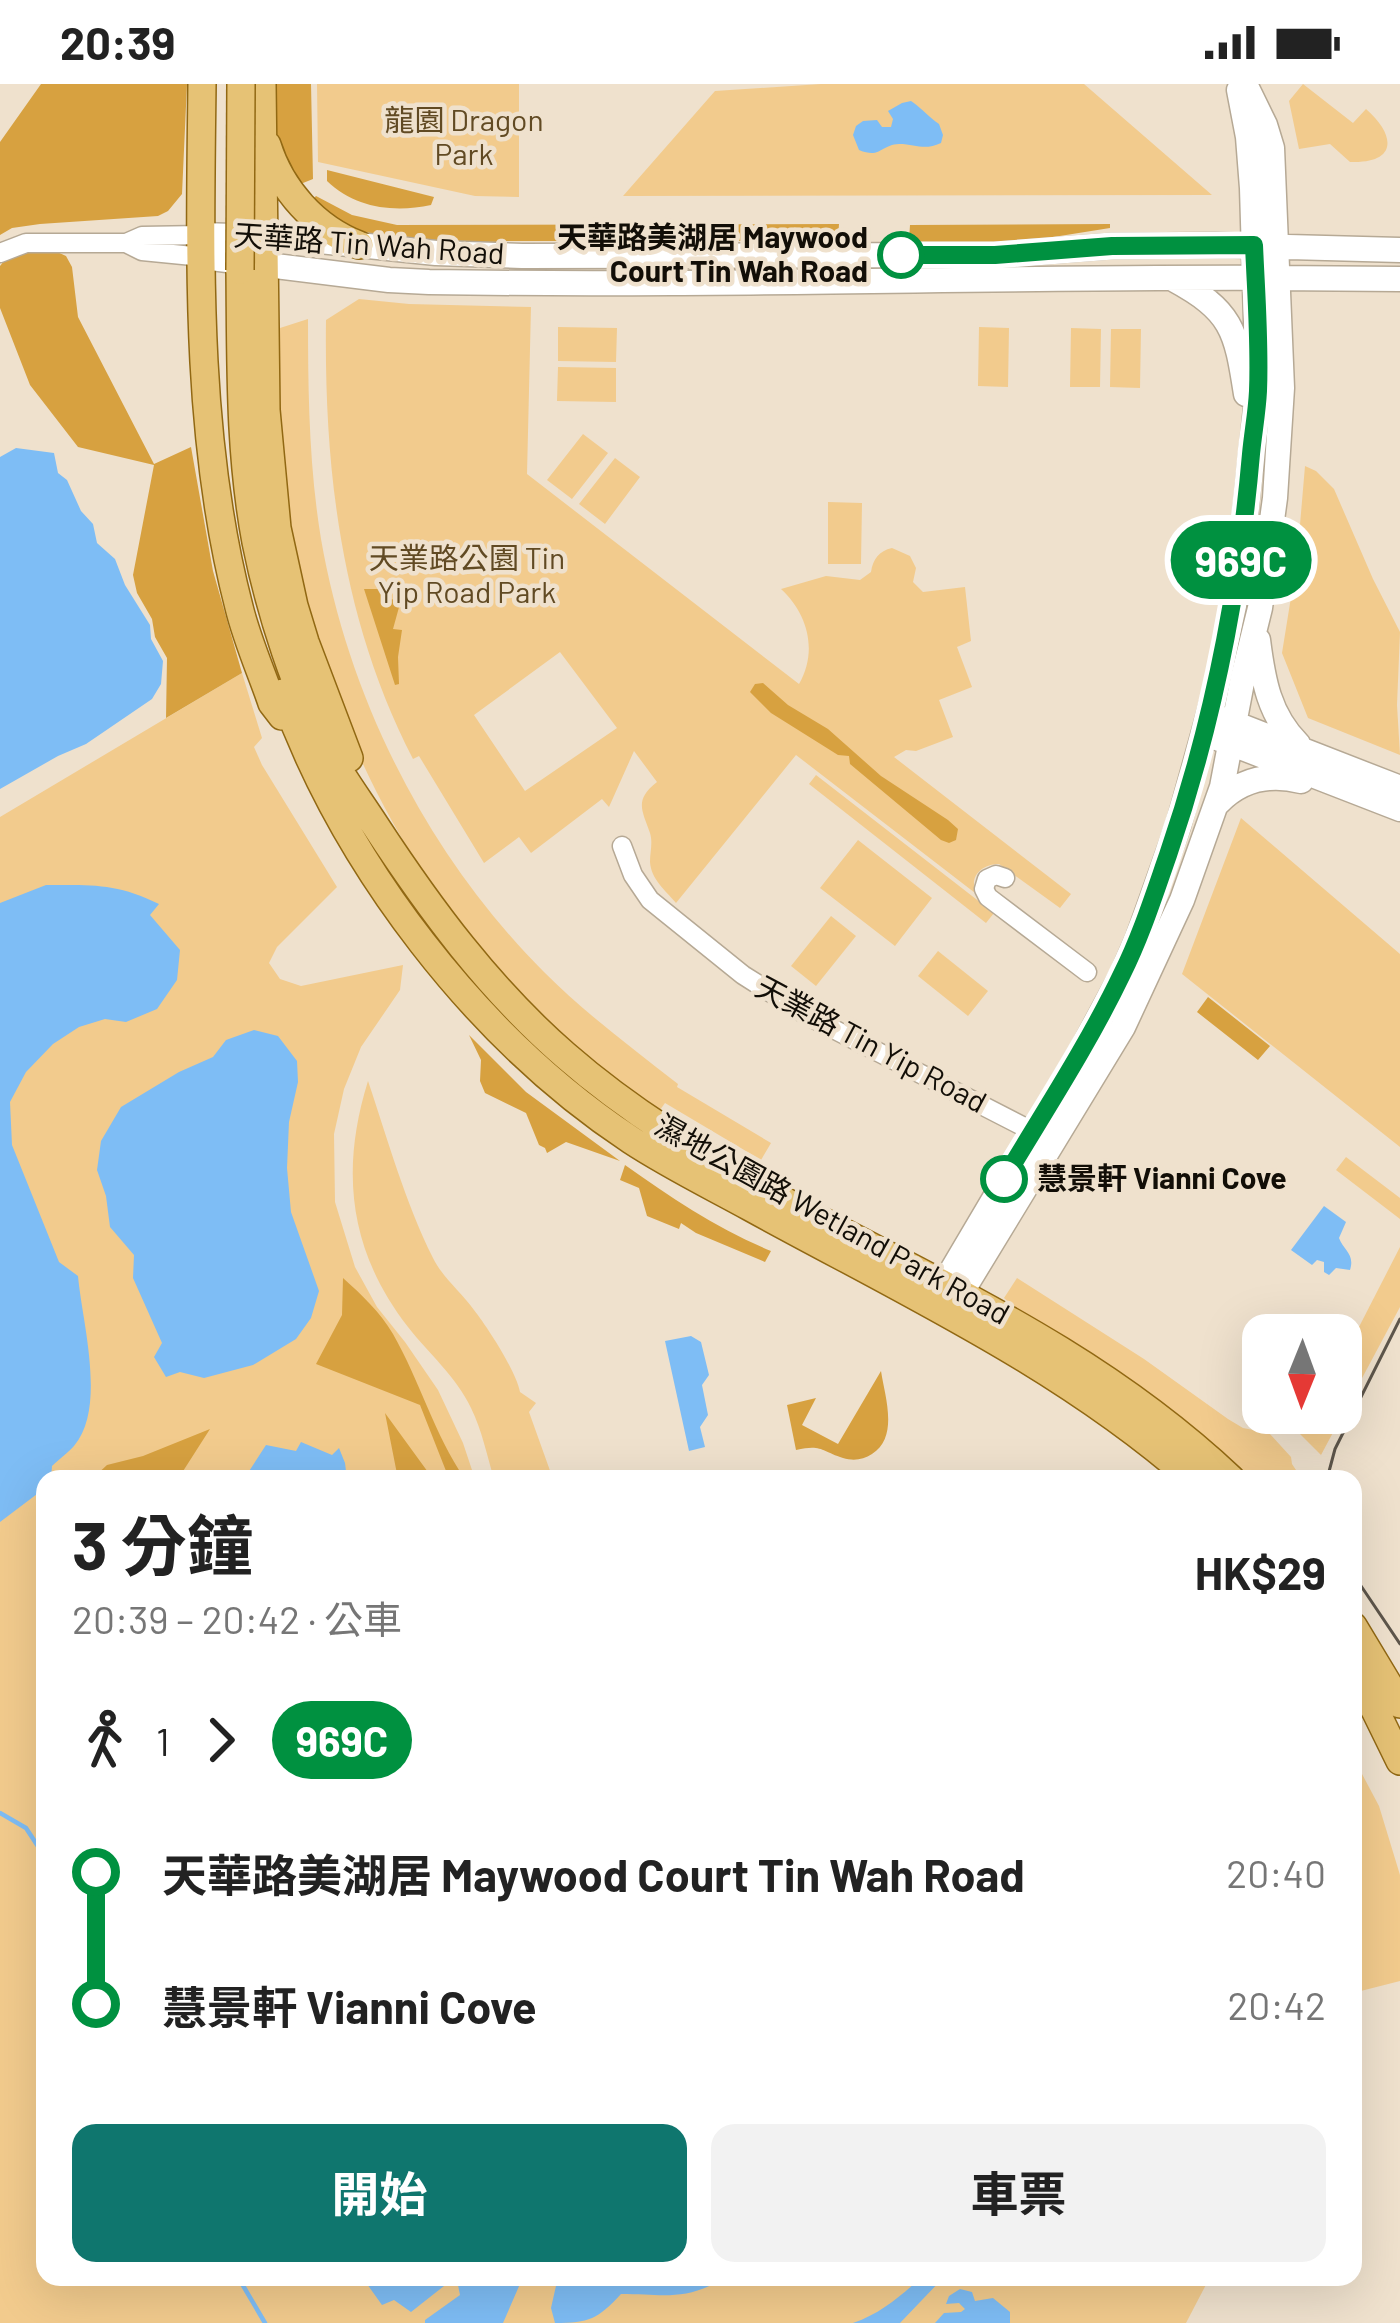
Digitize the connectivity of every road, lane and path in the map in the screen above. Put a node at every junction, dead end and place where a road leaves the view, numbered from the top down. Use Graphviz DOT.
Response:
graph roads {
  1 [pos="202,84"];
  2 [pos="224,84"];
  3 [pos="241,84"];
  4 [pos="262,84"];
  5 [pos="1241,84"];
  6 [pos="262,123"];
  7 [pos="359,245"];
  8 [pos="1265,245"];
  9 [pos="1400,250"];
  10 [pos="0,253"];
  11 [pos="233,255"];
  12 [pos="1169,277"];
  13 [pos="1267,278"];
  14 [pos="1400,279"];
  15 [pos="1252,437"];
  16 [pos="1256,627"];
  17 [pos="276,646"];
  18 [pos="1206,724"];
  19 [pos="1233,733"];
  20 [pos="299,737"];
  21 [pos="1304,750"];
  22 [pos="1394,800"];
  23 [pos="1216,804"];
  24 [pos="375,824"];
  25 [pos="622,846"];
  26 [pos="1005,878"];
  27 [pos="1088,972"];
  28 [pos="1032,1131"];
  29 [pos="946,1294"];
  30 [pos="1181,1470"];
  31 [pos="1221,1470"];
  32 [pos="1362,1641"];
  33 [pos="1362,1688"];
  34 [pos="1400,1704"];
  35 [pos="1400,1761"];
  1 -- 11 [label="main road"];
  2 -- 11 [label="main road"];
  3 -- 11 [label="main road, bridge"];
  4 -- 6 [label="main road"];
  5 -- 8 [label="street"];
  6 -- 7 [label="main road"];
  6 -- 11 [label="main road"];
  7 -- 8 [label="street, 天華路 Tin Wah Road"];
  7 -- 11 [label="street, 天華路 Tin Wah Road"];
  8 -- 9 [label="street, 天華路 Tin Wah Road"];
  8 -- 13 [label="street"];
  10 -- 11 [label="street"];
  11 -- 12 [label="street, 天華路 Tin Wah Road"];
  11 -- 17 [label="main road, 濕地公園路 Wetland Park Road"];
  11 -- 20 [label="main road"];
  11 -- 24 [label="main road"];
  12 -- 13 [label="street, 天華路 Tin Wah Road"];
  12 -- 15 [label="street"];
  13 -- 14 [label="street, 天華路 Tin Wah Road"];
  13 -- 15 [label="street"];
  13 -- 16 [label="street"];
  15 -- 18 [label="street"];
  16 -- 19 [label="street"];
  16 -- 21 [label="street"];
  17 -- 20 [label="main road, 濕地公園路 Wetland Park Road"];
  17 -- 24 [label="main road, 濕地公園路 Wetland Park Road"];
  18 -- 19 [label="street"];
  18 -- 28 [label="street"];
  19 -- 21 [label="street"];
  19 -- 22 [label="street"];
  19 -- 23 [label="street"];
  20 -- 29 [label="main road, 濕地公園路 Wetland Park Road"];
  21 -- 22 [label="street"];
  22 -- 23 [label="street"];
  23 -- 29 [label="street"];
  24 -- 29 [label="main road, 濕地公園路 Wetland Park Road"];
  25 -- 28 [label="street, 天業路 Tin Yip Road"];
  26 -- 27 [label="street"];
  28 -- 29 [label="street"];
  29 -- 30 [label="main road, 濕地公園路 Wetland Park Road"];
  29 -- 31 [label="main road, 濕地公園路 Wetland Park Road"];
  32 -- 34 [label="main road"];
  33 -- 35 [label="main road"];
}
